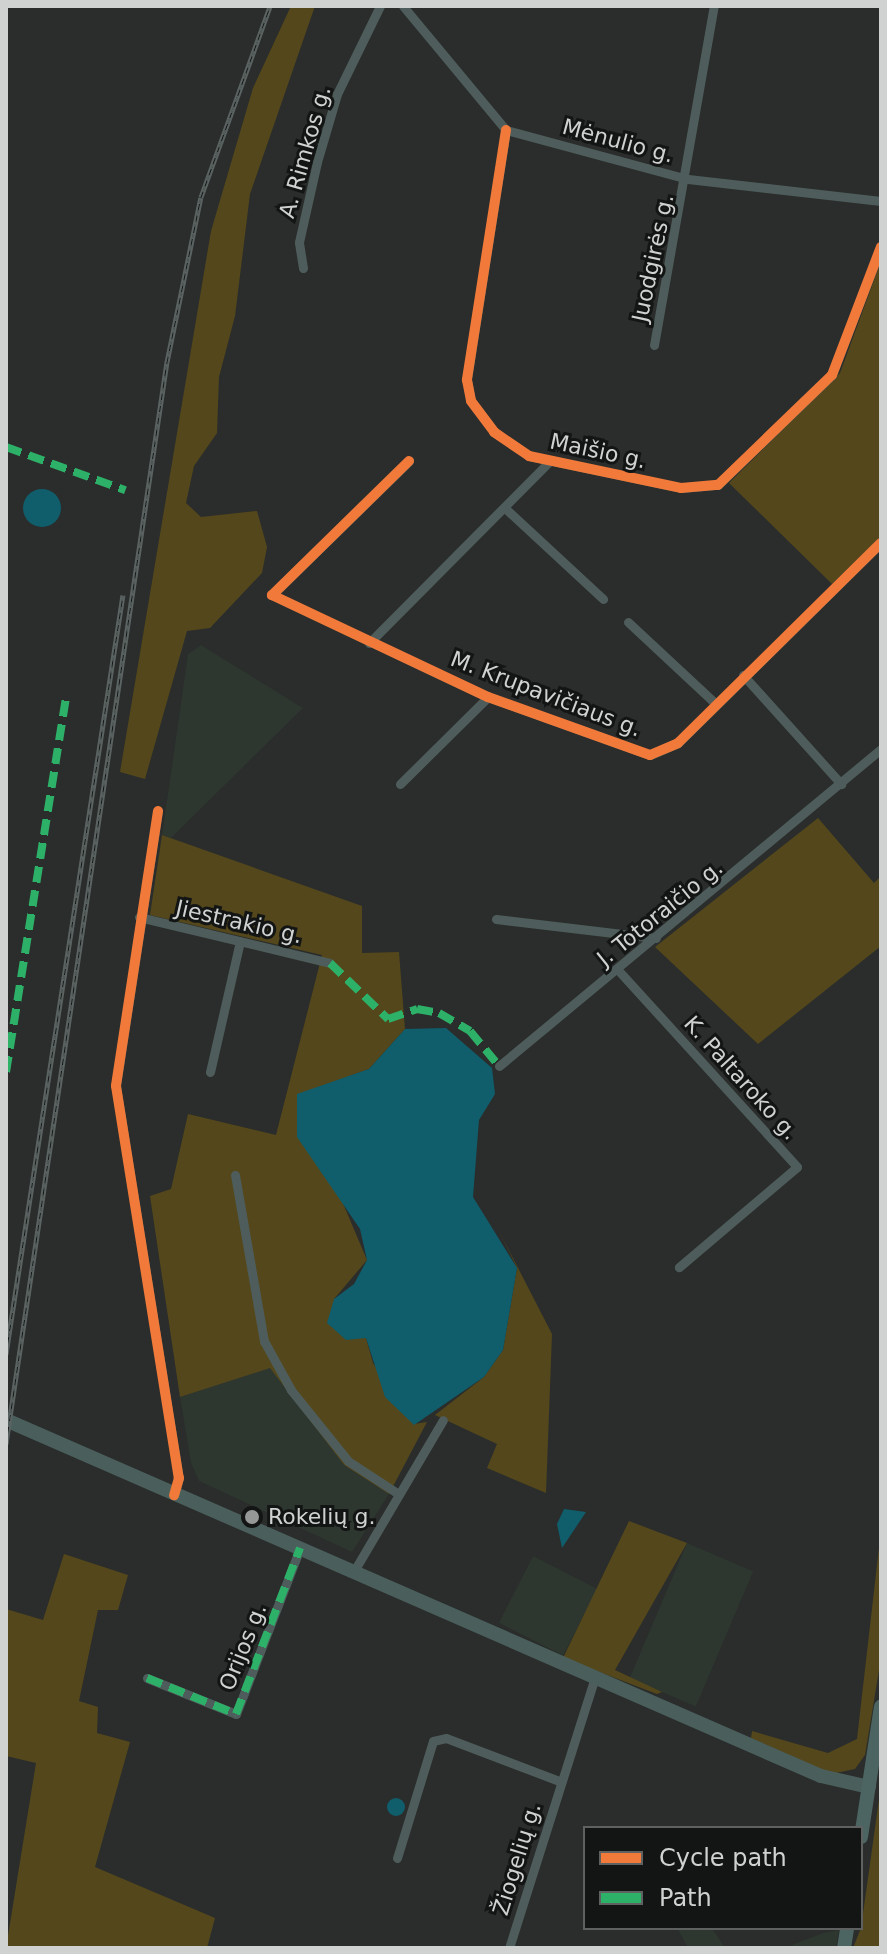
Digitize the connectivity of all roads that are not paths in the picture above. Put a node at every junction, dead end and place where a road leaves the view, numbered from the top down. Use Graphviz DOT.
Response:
graph roads {
  1 [pos="380,6"];
  2 [pos="403,6"];
  3 [pos="714,6"];
  4 [pos="506,130"];
  5 [pos="688,179"];
  6 [pos="881,201"];
  7 [pos="881,247"];
  8 [pos="303,268"];
  9 [pos="654,345"];
  10 [pos="409,461"];
  11 [pos="549,462"];
  12 [pos="507,510"];
  13 [pos="881,543"];
  14 [pos="603,599"];
  15 [pos="628,622"];
  16 [pos="369,643"];
  17 [pos="743,675"];
  18 [pos="488,697"];
  19 [pos="715,703"];
  20 [pos="881,749"];
  21 [pos="400,784"];
  22 [pos="841,784"];
  23 [pos="158,811"];
  24 [pos="139,917"];
  25 [pos="496,919"];
  26 [pos="656,938"];
  27 [pos="240,941"];
  28 [pos="330,963"];
  29 [pos="618,970"];
  30 [pos="499,1066"];
  31 [pos="210,1072"];
  32 [pos="235,1175"];
  33 [pos="679,1267"];
  34 [pos="6,1420"];
  35 [pos="443,1420"];
  36 [pos="397,1493"];
  37 [pos="174,1495"];
  38 [pos="300,1548"];
  39 [pos="354,1571"];
  40 [pos="595,1677"];
  41 [pos="147,1678"];
  42 [pos="881,1707"];
  43 [pos="559,1781"];
  44 [pos="873,1781"];
  45 [pos="863,1828"];
  46 [pos="397,1858"];
  47 [pos="509,1948"];
  1 -- 8 [label="street, A. Rimkos g."];
  2 -- 4 [label="street"];
  3 -- 5 [label="street, Juodgirės g."];
  4 -- 5 [label="street, Mėnulio g."];
  4 -- 11 [label="street, Maišio g."];
  5 -- 6 [label="street, Mėnulio g."];
  5 -- 9 [label="street, Juodgirės g."];
  7 -- 11 [label="street, Maišio g."];
  10 -- 16 [label="street, M. Krupavičiaus g."];
  11 -- 12 [label="street"];
  12 -- 14 [label="street"];
  12 -- 16 [label="street"];
  13 -- 17 [label="street, M. Krupavičiaus g."];
  15 -- 19 [label="street"];
  16 -- 18 [label="street, M. Krupavičiaus g."];
  17 -- 19 [label="street, M. Krupavičiaus g."];
  17 -- 22 [label="street"];
  18 -- 19 [label="street, M. Krupavičiaus g."];
  18 -- 21 [label="street"];
  20 -- 22 [label="street, J. Totoraičio g."];
  22 -- 26 [label="street, J. Totoraičio g."];
  23 -- 24 [label="street"];
  24 -- 27 [label="street, Jiestrakio g."];
  24 -- 37 [label="street"];
  25 -- 26 [label="street"];
  26 -- 29 [label="street, J. Totoraičio g."];
  27 -- 28 [label="street, Jiestrakio g."];
  27 -- 31 [label="street"];
  29 -- 30 [label="street, J. Totoraičio g."];
  29 -- 33 [label="street, K. Paltaroko g."];
  32 -- 36 [label="street"];
  34 -- 37 [label="main road"];
  35 -- 36 [label="street"];
  36 -- 39 [label="street"];
  37 -- 38 [label="main road"];
  38 -- 39 [label="main road"];
  38 -- 41 [label="street, Orijos g."];
  39 -- 40 [label="main road"];
  40 -- 43 [label="street, Žiogelių g."];
  40 -- 44 [label="main road"];
  42 -- 44 [label="main road"];
  43 -- 46 [label="street"];
  43 -- 47 [label="street, Žiogelių g."];
  44 -- 45 [label="main road"];
}
